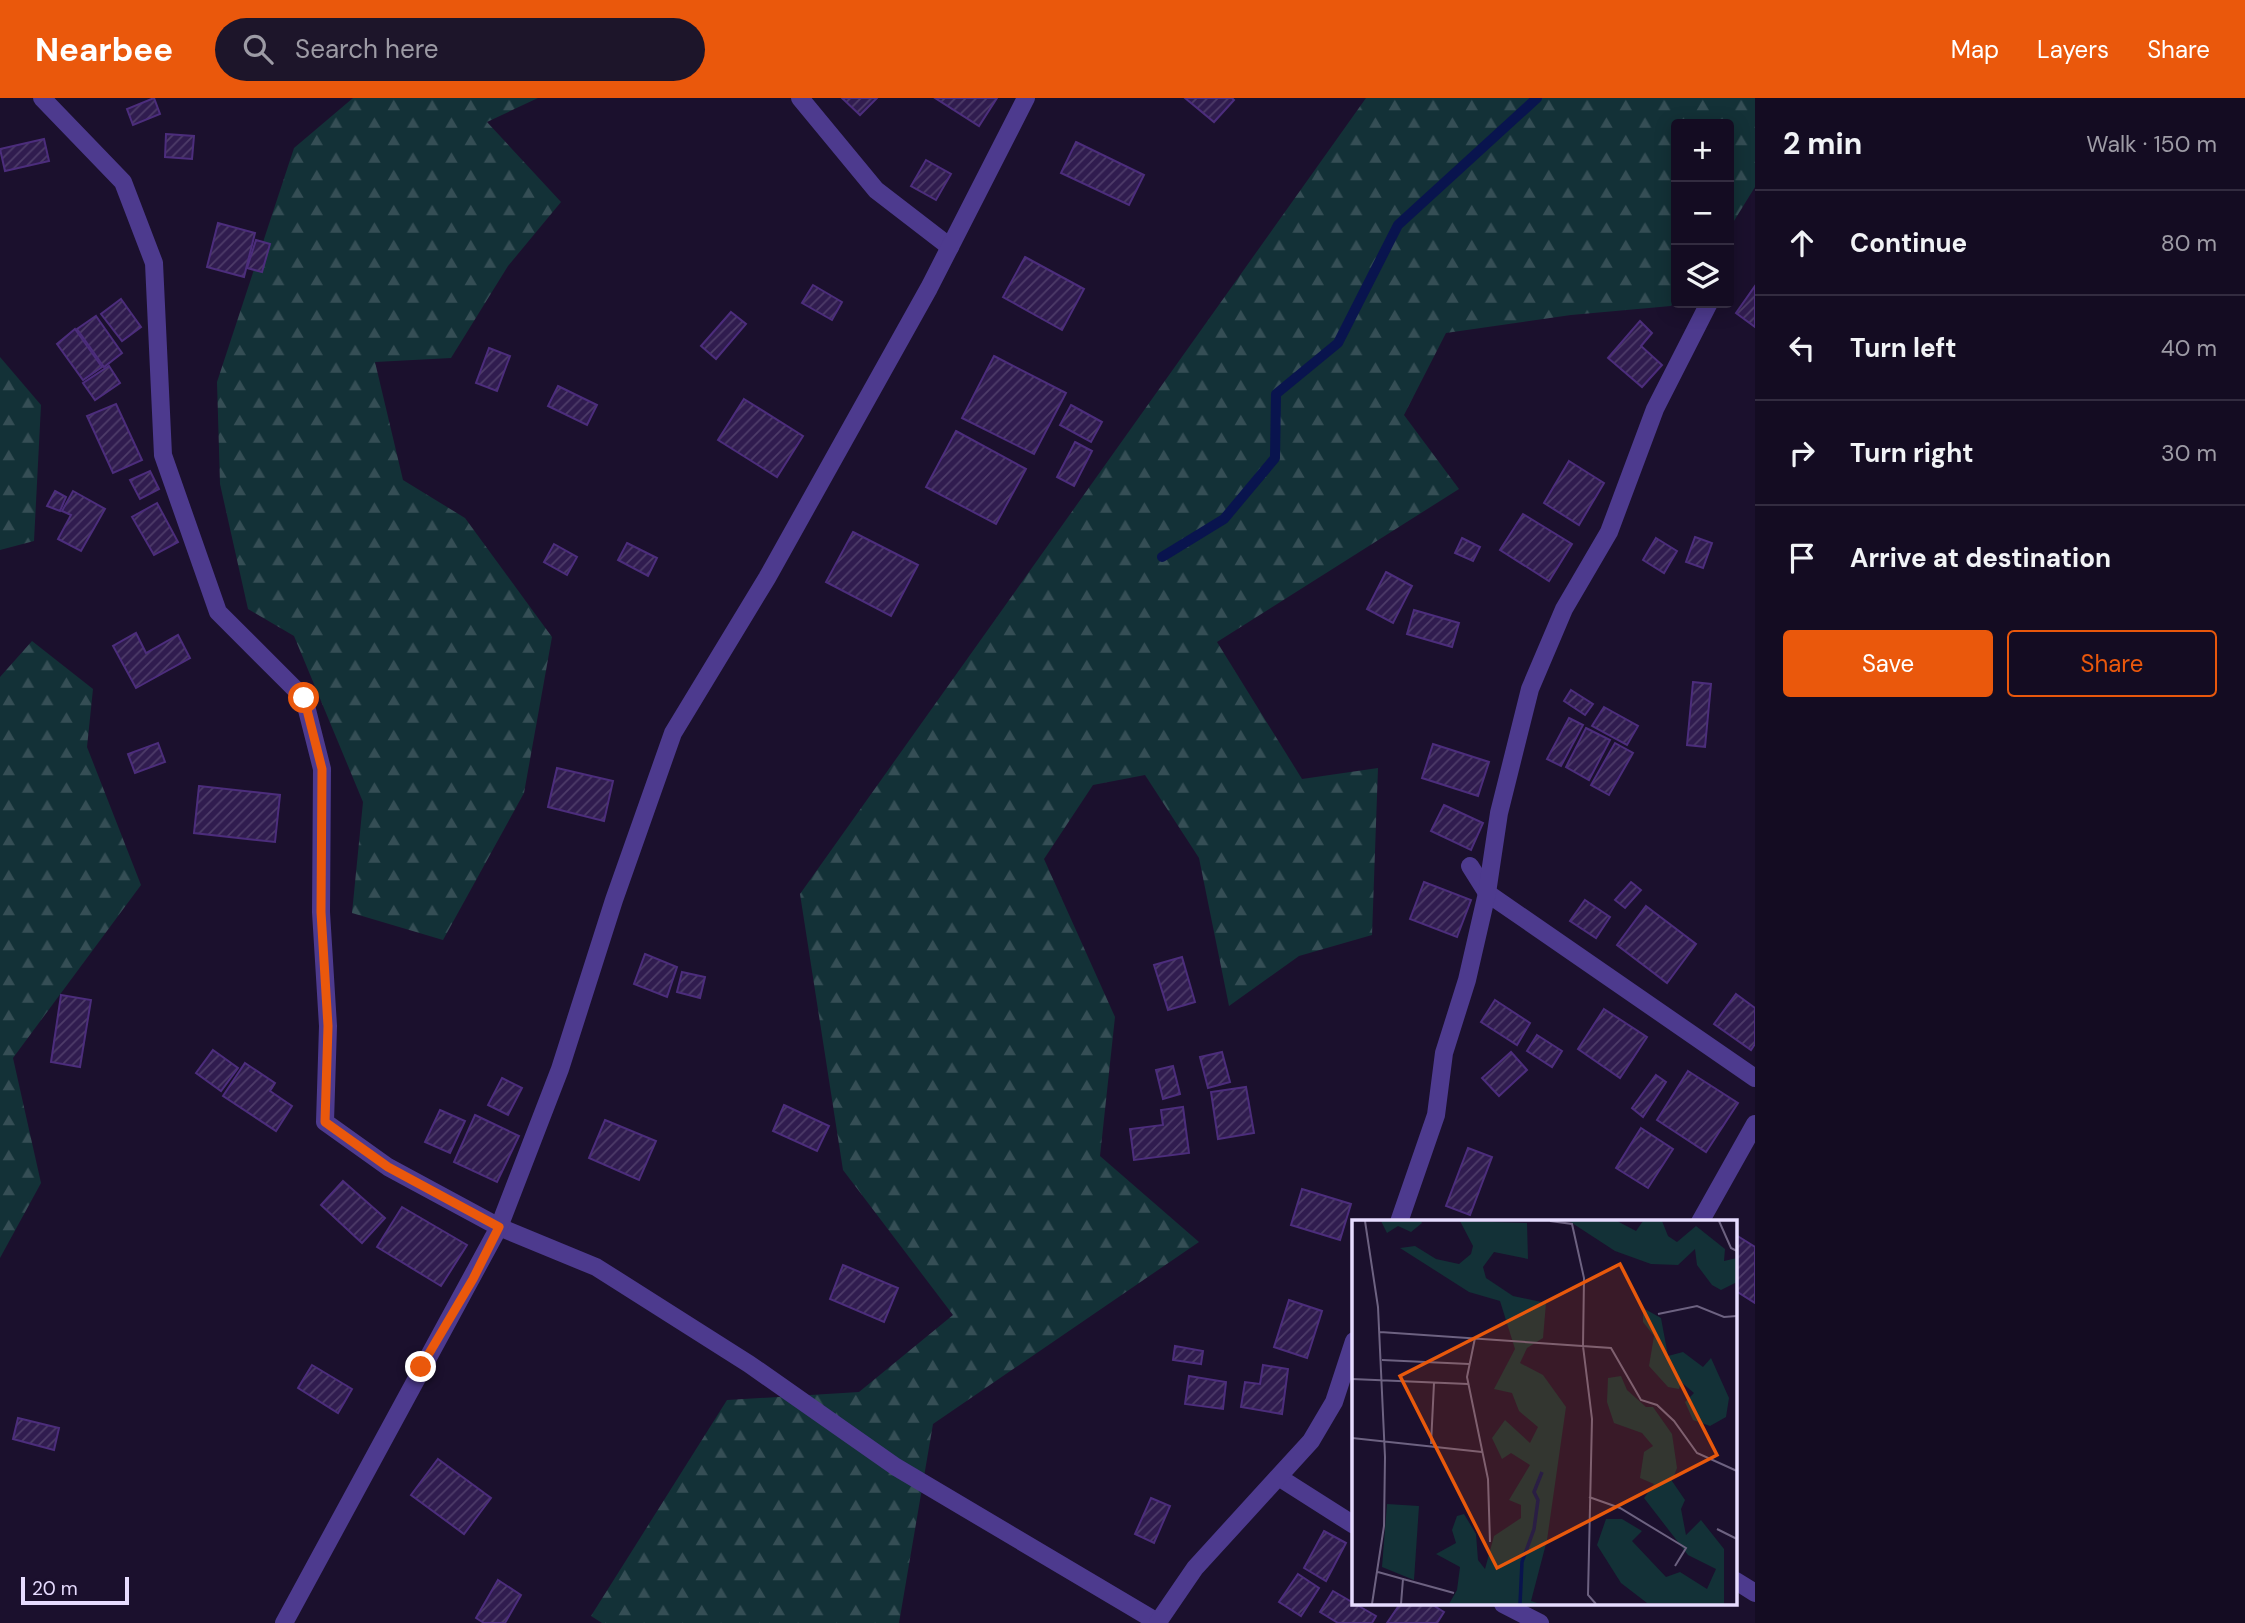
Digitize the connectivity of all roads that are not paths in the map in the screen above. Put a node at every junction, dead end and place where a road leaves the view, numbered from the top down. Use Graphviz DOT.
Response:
graph roads {
  1 [pos="42,98"];
  2 [pos="800,98"];
  3 [pos="1026,98"];
  4 [pos="950,247"];
  5 [pos="1706,308"];
  6 [pos="1470,866"];
  7 [pos="1487,893"];
  8 [pos="1755,1078"];
  9 [pos="1755,1124"];
  10 [pos="1400,1220"];
  11 [pos="1701,1220"];
  12 [pos="499,1227"];
  13 [pos="1352,1352"];
  14 [pos="1280,1478"];
  15 [pos="1352,1524"];
  16 [pos="1738,1582"];
  17 [pos="1755,1593"];
  18 [pos="1507,1606"];
  19 [pos="285,1623"];
  20 [pos="1159,1623"];
  21 [pos="1540,1623"];
  1 -- 12 [label="street"];
  2 -- 4 [label="street"];
  3 -- 4 [label="street"];
  4 -- 12 [label="street"];
  5 -- 7 [label="street"];
  6 -- 7 [label="street"];
  7 -- 8 [label="street"];
  7 -- 10 [label="street"];
  9 -- 11 [label="street"];
  12 -- 19 [label="street"];
  12 -- 20 [label="street"];
  13 -- 14 [label="street"];
  14 -- 15 [label="street"];
  14 -- 20 [label="street"];
  16 -- 17 [label="street"];
  18 -- 21 [label="street"];
}
